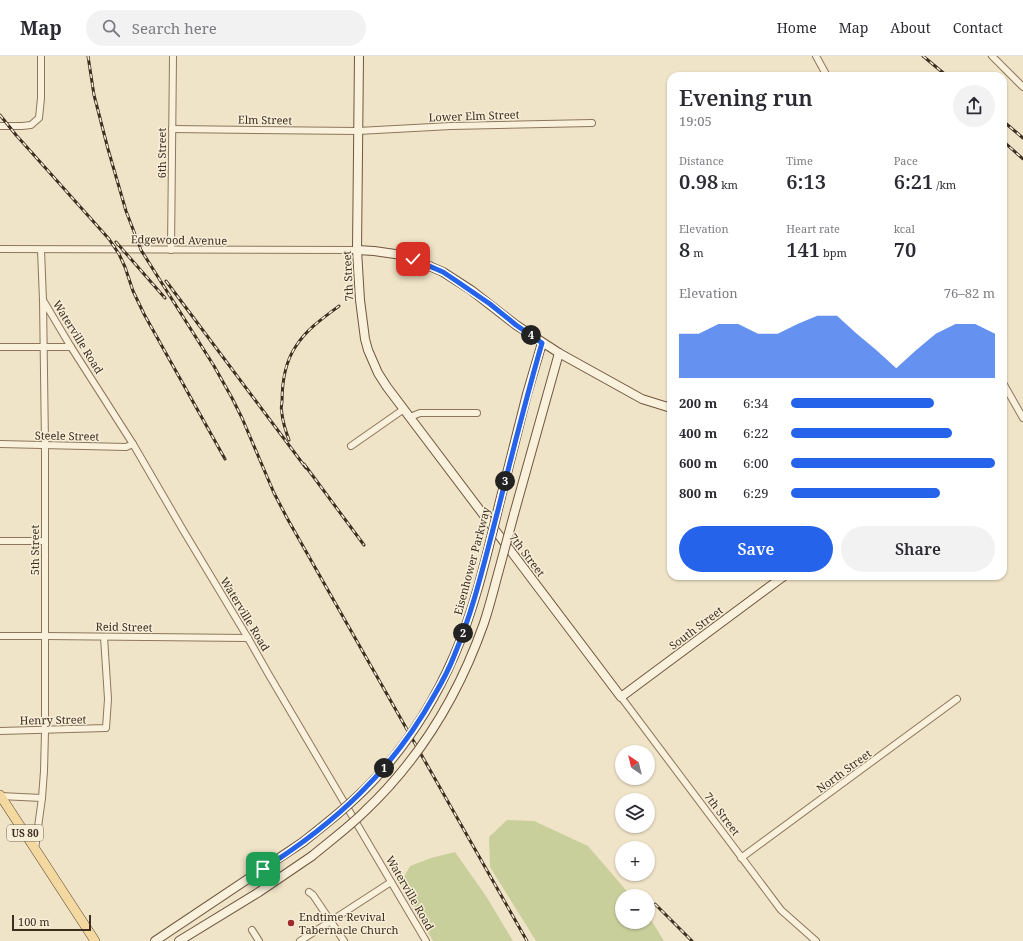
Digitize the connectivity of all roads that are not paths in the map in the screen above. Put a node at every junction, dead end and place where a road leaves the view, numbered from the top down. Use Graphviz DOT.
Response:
graph roads {
  1 [pos="41,56"];
  2 [pos="173,56"];
  3 [pos="359,56"];
  4 [pos="816,56"];
  5 [pos="992,56"];
  6 [pos="825,72"];
  7 [pos="1023,87"];
  8 [pos="592,123"];
  9 [pos="0,126"];
  10 [pos="172,129"];
  11 [pos="358,131"];
  12 [pos="0,249"];
  13 [pos="41,250"];
  14 [pos="171,250"];
  15 [pos="357,250"];
  16 [pos="44,300"];
  17 [pos="542,343"];
  18 [pos="44,346"];
  19 [pos="0,347"];
  20 [pos="71,347"];
  21 [pos="559,353"];
  22 [pos="1007,390"];
  23 [pos="667,407"];
  24 [pos="404,409"];
  25 [pos="477,414"];
  26 [pos="410,417"];
  27 [pos="1023,418"];
  28 [pos="0,444"];
  29 [pos="133,444"];
  30 [pos="45,445"];
  31 [pos="351,446"];
  32 [pos="0,541"];
  33 [pos="45,541"];
  34 [pos="779,580"];
  35 [pos="0,636"];
  36 [pos="45,636"];
  37 [pos="104,637"];
  38 [pos="248,638"];
  39 [pos="621,697"];
  40 [pos="957,699"];
  41 [pos="45,730"];
  42 [pos="0,731"];
  43 [pos="0,796"];
  44 [pos="42,798"];
  45 [pos="35,849"];
  46 [pos="742,858"];
  47 [pos="391,882"];
  48 [pos="309,892"];
  49 [pos="331,921"];
  50 [pos="252,930"];
  51 [pos="95,940"];
  52 [pos="155,941"];
  53 [pos="178,941"];
  54 [pos="259,941"];
  55 [pos="300,941"];
  56 [pos="344,941"];
  57 [pos="426,941"];
  58 [pos="816,941"];
  1 -- 9 [label="street"];
  2 -- 10 [label="street, 6th Street"];
  3 -- 11 [label="street, 7th Street"];
  4 -- 6 [label="street"];
  5 -- 7 [label="street"];
  8 -- 11 [label="street, Lower Elm Street"];
  10 -- 11 [label="street, Elm Street"];
  10 -- 14 [label="street, 6th Street"];
  11 -- 15 [label="street, 7th Street"];
  12 -- 13 [label="street, Edgewood Avenue"];
  13 -- 14 [label="street, Edgewood Avenue"];
  13 -- 16 [label="street, 5th Street"];
  14 -- 15 [label="street, Edgewood Avenue"];
  15 -- 17 [label="street"];
  15 -- 24 [label="street, 7th Street"];
  16 -- 18 [label="street, 5th Street"];
  16 -- 20 [label="street, Waterville Road"];
  17 -- 21 [label="street"];
  17 -- 52 [label="street, Eisenhower Parkway, bridge"];
  18 -- 19 [label="street"];
  18 -- 20 [label="street"];
  18 -- 30 [label="street, 5th Street"];
  20 -- 29 [label="street, Waterville Road"];
  21 -- 23 [label="street"];
  21 -- 53 [label="street, bridge"];
  22 -- 27 [label="street"];
  24 -- 26 [label="street, 7th Street"];
  24 -- 31 [label="street"];
  25 -- 26 [label="street"];
  26 -- 39 [label="street, 7th Street"];
  28 -- 30 [label="street, Steele Street"];
  29 -- 30 [label="street, Steele Street"];
  29 -- 38 [label="street, Waterville Road"];
  30 -- 33 [label="street, 5th Street"];
  32 -- 33 [label="street"];
  33 -- 36 [label="street, 5th Street"];
  34 -- 39 [label="street, South Street"];
  35 -- 36 [label="street, Reid Street"];
  36 -- 37 [label="street, Reid Street"];
  36 -- 41 [label="street, 5th Street"];
  37 -- 38 [label="street, Reid Street"];
  37 -- 41 [label="street, Henry Street"];
  38 -- 47 [label="street, Waterville Road"];
  39 -- 46 [label="street, 7th Street"];
  40 -- 46 [label="street, North Street"];
  41 -- 42 [label="street, Henry Street"];
  41 -- 44 [label="street, 5th Street"];
  43 -- 44 [label="street"];
  43 -- 45 [label="main road, US 80"];
  44 -- 45 [label="street, 5th Street"];
  45 -- 51 [label="main road, US 80"];
  46 -- 58 [label="street, 7th Street"];
  47 -- 49 [label="street"];
  47 -- 57 [label="street, Waterville Road"];
  48 -- 49 [label="street"];
  49 -- 55 [label="street"];
  49 -- 56 [label="street"];
  50 -- 54 [label="street"];
}
